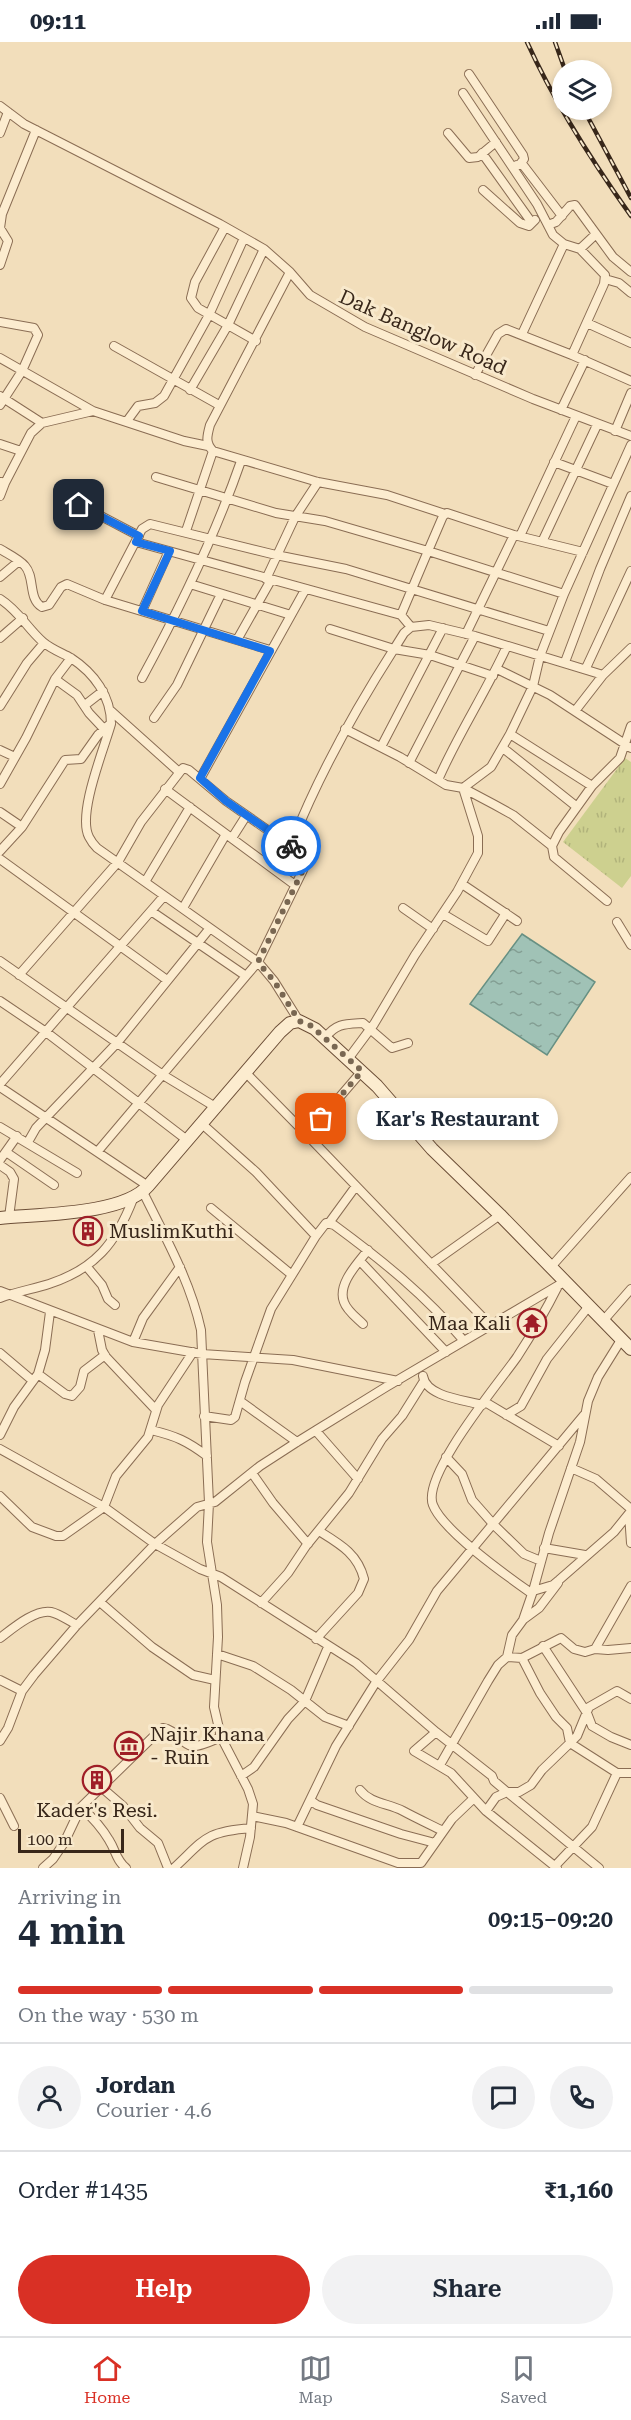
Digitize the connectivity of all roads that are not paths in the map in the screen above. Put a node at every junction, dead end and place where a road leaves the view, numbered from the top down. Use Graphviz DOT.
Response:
graph roads {
  1 [pos="470,74"];
  2 [pos="463,93"];
  3 [pos="0,106"];
  4 [pos="8,112"];
  5 [pos="36,130"];
  6 [pos="0,132"];
  7 [pos="448,133"];
  8 [pos="496,142"];
  9 [pos="482,153"];
  10 [pos="516,166"];
  11 [pos="483,190"];
  12 [pos="542,214"];
  13 [pos="562,216"];
  14 [pos="532,223"];
  15 [pos="548,225"];
  16 [pos="225,227"];
  17 [pos="596,234"];
  18 [pos="244,238"];
  19 [pos="564,244"];
  20 [pos="264,249"];
  21 [pos="580,249"];
  22 [pos="0,265"];
  23 [pos="290,272"];
  24 [pos="631,272"];
  25 [pos="605,279"];
  26 [pos="631,293"];
  27 [pos="208,315"];
  28 [pos="0,322"];
  29 [pos="587,323"];
  30 [pos="228,326"];
  31 [pos="522,334"];
  32 [pos="256,341"];
  33 [pos="631,343"];
  34 [pos="114,346"];
  35 [pos="572,355"];
  36 [pos="0,358"];
  37 [pos="585,360"];
  38 [pos="22,371"];
  39 [pos="475,375"];
  40 [pos="173,379"];
  41 [pos="631,381"];
  42 [pos="190,390"];
  43 [pos="631,393"];
  44 [pos="1,400"];
  45 [pos="219,405"];
  46 [pos="561,410"];
  47 [pos="93,411"];
  48 [pos="576,416"];
  49 [pos="127,422"];
  50 [pos="42,423"];
  51 [pos="597,424"];
  52 [pos="615,431"];
  53 [pos="631,436"];
  54 [pos="0,444"];
  55 [pos="631,445"];
  56 [pos="211,449"];
  57 [pos="21,451"];
  58 [pos="241,461"];
  59 [pos="554,462"];
  60 [pos="574,470"];
  61 [pos="156,477"];
  62 [pos="2,482"];
  63 [pos="318,482"];
  64 [pos="613,484"];
  65 [pos="200,492"];
  66 [pos="59,495"];
  67 [pos="0,496"];
  68 [pos="631,496"];
  69 [pos="228,499"];
  70 [pos="445,514"];
  71 [pos="295,518"];
  72 [pos="186,531"];
  73 [pos="517,535"];
  74 [pos="212,537"];
  75 [pos="137,539"];
  76 [pos="542,542"];
  77 [pos="0,549"];
  78 [pos="170,551"];
  79 [pos="428,551"];
  80 [pos="583,552"];
  81 [pos="276,555"];
  82 [pos="202,560"];
  83 [pos="19,561"];
  84 [pos="631,571"];
  85 [pos="497,573"];
  86 [pos="0,577"];
  87 [pos="268,579"];
  88 [pos="190,584"];
  89 [pos="412,588"];
  90 [pos="305,590"];
  91 [pos="221,594"];
  92 [pos="564,594"];
  93 [pos="0,599"];
  94 [pos="105,600"];
  95 [pos="257,605"];
  96 [pos="479,610"];
  97 [pos="142,611"];
  98 [pos="291,615"];
  99 [pos="400,615"];
  100 [pos="23,618"];
  101 [pos="173,620"];
  102 [pos="411,627"];
  103 [pos="443,628"];
  104 [pos="330,629"];
  105 [pos="205,630"];
  106 [pos="549,631"];
  107 [pos="466,634"];
  108 [pos="476,636"];
  109 [pos="0,638"];
  110 [pos="237,640"];
  111 [pos="44,643"];
  112 [pos="507,646"];
  113 [pos="630,648"];
  114 [pos="394,649"];
  115 [pos="270,651"];
  116 [pos="430,655"];
  117 [pos="540,656"];
  118 [pos="71,658"];
  119 [pos="565,662"];
  120 [pos="460,665"];
  121 [pos="586,668"];
  122 [pos="495,672"];
  123 [pos="603,675"];
  124 [pos="142,678"];
  125 [pos="55,679"];
  126 [pos="533,686"];
  127 [pos="103,691"];
  128 [pos="85,705"];
  129 [pos="0,706"];
  130 [pos="111,711"];
  131 [pos="575,711"];
  132 [pos="154,718"];
  133 [pos="111,723"];
  134 [pos="631,726"];
  135 [pos="104,729"];
  136 [pos="345,729"];
  137 [pos="510,734"];
  138 [pos="627,746"];
  139 [pos="381,747"];
  140 [pos="503,748"];
  141 [pos="0,750"];
  142 [pos="15,757"];
  143 [pos="409,763"];
  144 [pos="179,772"];
  145 [pos="200,778"];
  146 [pos="438,780"];
  147 [pos="0,783"];
  148 [pos="592,786"];
  149 [pos="463,788"];
  150 [pos="165,789"];
  151 [pos="190,807"];
  152 [pos="577,807"];
  153 [pos="0,812"];
  154 [pos="246,816"];
  155 [pos="22,827"];
  156 [pos="229,836"];
  157 [pos="552,846"];
  158 [pos="292,847"];
  159 [pos="0,851"];
  160 [pos="0,859"];
  161 [pos="118,862"];
  162 [pos="145,882"];
  163 [pos="462,884"];
  164 [pos="295,885"];
  165 [pos="164,896"];
  166 [pos="607,901"];
  167 [pos="183,908"];
  168 [pos="403,908"];
  169 [pos="151,911"];
  170 [pos="75,913"];
  171 [pos="506,913"];
  172 [pos="443,914"];
  173 [pos="517,921"];
  174 [pos="617,922"];
  175 [pos="210,928"];
  176 [pos="433,929"];
  177 [pos="631,929"];
  178 [pos="630,942"];
  179 [pos="197,944"];
  180 [pos="122,946"];
  181 [pos="0,961"];
  182 [pos="258,962"];
  183 [pos="19,975"];
  184 [pos="246,976"];
  185 [pos="167,980"];
  186 [pos="0,1001"];
  187 [pos="68,1007"];
  188 [pos="299,1021"];
  189 [pos="369,1029"];
  190 [pos="46,1032"];
  191 [pos="325,1038"];
  192 [pos="117,1043"];
  193 [pos="408,1043"];
  194 [pos="348,1059"];
  195 [pos="92,1069"];
  196 [pos="362,1071"];
  197 [pos="246,1073"];
  198 [pos="163,1075"];
  199 [pos="0,1085"];
  200 [pos="138,1104"];
  201 [pos="217,1108"];
  202 [pos="47,1116"];
  203 [pos="201,1123"];
  204 [pos="0,1127"];
  205 [pos="307,1135"];
  206 [pos="16,1136"];
  207 [pos="187,1140"];
  208 [pos="28,1142"];
  209 [pos="98,1151"];
  210 [pos="6,1152"];
  211 [pos="0,1160"];
  212 [pos="0,1166"];
  213 [pos="77,1173"];
  214 [pos="631,1177"];
  215 [pos="54,1185"];
  216 [pos="356,1186"];
  217 [pos="142,1192"];
  218 [pos="211,1209"];
  219 [pos="500,1215"];
  220 [pos="4,1217"];
  221 [pos="329,1223"];
  222 [pos="316,1236"];
  223 [pos="368,1250"];
  224 [pos="360,1261"];
  225 [pos="431,1264"];
  226 [pos="87,1267"];
  227 [pos="180,1268"];
  228 [pos="550,1268"];
  229 [pos="292,1275"];
  230 [pos="561,1284"];
  231 [pos="631,1290"];
  232 [pos="3,1295"];
  233 [pos="115,1305"];
  234 [pos="589,1306"];
  235 [pos="50,1312"];
  236 [pos="603,1321"];
  237 [pos="363,1324"];
  238 [pos="490,1325"];
  239 [pos="98,1329"];
  240 [pos="621,1340"];
  241 [pos="133,1341"];
  242 [pos="465,1341"];
  243 [pos="631,1349"];
  244 [pos="446,1352"];
  245 [pos="0,1353"];
  246 [pos="197,1353"];
  247 [pos="105,1355"];
  248 [pos="254,1356"];
  249 [pos="421,1367"];
  250 [pos="36,1378"];
  251 [pos="398,1381"];
  252 [pos="424,1381"];
  253 [pos="240,1401"];
  254 [pos="484,1404"];
  255 [pos="156,1410"];
  256 [pos="506,1415"];
  257 [pos="584,1415"];
  258 [pos="204,1416"];
  259 [pos="3,1418"];
  260 [pos="151,1431"];
  261 [pos="316,1431"];
  262 [pos="0,1435"];
  263 [pos="297,1442"];
  264 [pos="559,1446"];
  265 [pos="0,1449"];
  266 [pos="207,1456"];
  267 [pos="446,1457"];
  268 [pos="571,1468"];
  269 [pos="252,1473"];
  270 [pos="358,1479"];
  271 [pos="0,1496"];
  272 [pos="209,1503"];
  273 [pos="104,1507"];
  274 [pos="630,1512"];
  275 [pos="494,1525"];
  276 [pos="319,1531"];
  277 [pos="155,1544"];
  278 [pos="308,1544"];
  279 [pos="631,1544"];
  280 [pos="472,1547"];
  281 [pos="544,1548"];
  282 [pos="585,1555"];
  283 [pos="541,1561"];
  284 [pos="211,1572"];
  285 [pos="559,1580"];
  286 [pos="631,1586"];
  287 [pos="532,1592"];
  288 [pos="101,1603"];
  289 [pos="261,1603"];
  290 [pos="523,1620"];
  291 [pos="77,1625"];
  292 [pos="0,1638"];
  293 [pos="316,1639"];
  294 [pos="543,1646"];
  295 [pos="328,1647"];
  296 [pos="631,1648"];
  297 [pos="595,1649"];
  298 [pos="217,1654"];
  299 [pos="507,1657"];
  300 [pos="522,1658"];
  301 [pos="0,1680"];
  302 [pos="215,1680"];
  303 [pos="376,1682"];
  304 [pos="22,1691"];
  305 [pos="631,1699"];
  306 [pos="305,1701"];
  307 [pos="587,1713"];
  308 [pos="349,1726"];
  309 [pos="436,1732"];
  310 [pos="221,1737"];
  311 [pos="0,1741"];
  312 [pos="453,1743"];
  313 [pos="570,1743"];
  314 [pos="631,1745"];
  315 [pos="440,1765"];
  316 [pos="618,1773"];
  317 [pos="631,1773"];
  318 [pos="241,1776"];
  319 [pos="101,1787"];
  320 [pos="360,1790"];
  321 [pos="507,1792"];
  322 [pos="0,1798"];
  323 [pos="474,1798"];
  324 [pos="310,1800"];
  325 [pos="81,1807"];
  326 [pos="486,1811"];
  327 [pos="252,1816"];
  328 [pos="14,1826"];
  329 [pos="297,1827"];
  330 [pos="251,1828"];
  331 [pos="443,1831"];
  332 [pos="435,1843"];
  333 [pos="573,1848"];
  334 [pos="425,1865"];
  335 [pos="556,1867"];
  336 [pos="43,1868"];
  337 [pos="126,1868"];
  338 [pos="168,1868"];
  339 [pos="174,1868"];
  340 [pos="243,1868"];
  341 [pos="599,1868"];
  1 -- 10 [label="street"];
  2 -- 8 [label="street"];
  3 -- 4 [label="street, Dak Banglow Road"];
  4 -- 5 [label="street, Dak Banglow Road"];
  4 -- 6 [label="street"];
  5 -- 16 [label="street, Dak Banglow Road"];
  5 -- 22 [label="street"];
  7 -- 9 [label="street"];
  8 -- 9 [label="street"];
  8 -- 10 [label="street"];
  9 -- 14 [label="street"];
  10 -- 12 [label="street"];
  10 -- 13 [label="street"];
  11 -- 14 [label="street"];
  12 -- 14 [label="street"];
  12 -- 15 [label="street"];
  13 -- 15 [label="street"];
  13 -- 17 [label="street"];
  15 -- 19 [label="street"];
  16 -- 18 [label="street, Dak Banglow Road"];
  16 -- 27 [label="street"];
  17 -- 21 [label="street"];
  17 -- 24 [label="street"];
  18 -- 20 [label="street, Dak Banglow Road"];
  18 -- 27 [label="street"];
  19 -- 21 [label="street"];
  19 -- 31 [label="street"];
  20 -- 23 [label="street, Dak Banglow Road"];
  20 -- 30 [label="street"];
  21 -- 25 [label="street"];
  23 -- 32 [label="street"];
  23 -- 39 [label="street, Dak Banglow Road"];
  25 -- 26 [label="street"];
  25 -- 29 [label="street"];
  27 -- 30 [label="street"];
  27 -- 40 [label="street"];
  28 -- 38 [label="street"];
  29 -- 33 [label="street"];
  29 -- 35 [label="street"];
  30 -- 32 [label="street"];
  30 -- 42 [label="street"];
  31 -- 35 [label="street"];
  31 -- 39 [label="street"];
  32 -- 45 [label="street"];
  34 -- 40 [label="street"];
  35 -- 37 [label="street"];
  36 -- 38 [label="street"];
  37 -- 41 [label="street"];
  37 -- 46 [label="street"];
  38 -- 44 [label="street"];
  38 -- 47 [label="street"];
  39 -- 46 [label="street, Dak Banglow Road"];
  40 -- 42 [label="street"];
  40 -- 49 [label="street"];
  42 -- 45 [label="street"];
  43 -- 52 [label="street"];
  44 -- 50 [label="street"];
  45 -- 56 [label="street"];
  46 -- 48 [label="street, Dak Banglow Road"];
  47 -- 49 [label="street"];
  47 -- 50 [label="street"];
  48 -- 51 [label="street, Dak Banglow Road"];
  48 -- 59 [label="street"];
  49 -- 56 [label="street"];
  50 -- 57 [label="street"];
  51 -- 52 [label="street, Dak Banglow Road"];
  51 -- 60 [label="street"];
  52 -- 53 [label="street, Dak Banglow Road"];
  54 -- 57 [label="street"];
  55 -- 64 [label="street"];
  56 -- 58 [label="street"];
  56 -- 65 [label="street"];
  57 -- 62 [label="street"];
  58 -- 63 [label="street"];
  58 -- 69 [label="street"];
  59 -- 60 [label="street"];
  59 -- 73 [label="street"];
  60 -- 64 [label="street"];
  60 -- 76 [label="street"];
  61 -- 65 [label="street"];
  62 -- 67 [label="street"];
  63 -- 70 [label="street"];
  63 -- 71 [label="street"];
  64 -- 80 [label="street"];
  65 -- 69 [label="street"];
  65 -- 72 [label="street"];
  66 -- 75 [label="street"];
  68 -- 119 [label="street"];
  69 -- 71 [label="street"];
  69 -- 74 [label="street"];
  70 -- 73 [label="street"];
  70 -- 79 [label="street"];
  71 -- 79 [label="street"];
  71 -- 81 [label="street"];
  72 -- 74 [label="street"];
  72 -- 75 [label="street"];
  73 -- 76 [label="street"];
  73 -- 85 [label="street"];
  74 -- 81 [label="street"];
  74 -- 82 [label="street"];
  75 -- 78 [label="street"];
  75 -- 94 [label="street"];
  76 -- 80 [label="street"];
  77 -- 83 [label="street"];
  78 -- 82 [label="street"];
  78 -- 97 [label="street"];
  79 -- 85 [label="street"];
  79 -- 89 [label="street"];
  80 -- 92 [label="street"];
  81 -- 87 [label="street"];
  81 -- 89 [label="street"];
  82 -- 87 [label="street"];
  82 -- 88 [label="street"];
  83 -- 86 [label="street"];
  83 -- 94 [label="street"];
  84 -- 121 [label="street"];
  85 -- 92 [label="street"];
  85 -- 96 [label="street"];
  87 -- 90 [label="street"];
  87 -- 95 [label="street"];
  88 -- 91 [label="street"];
  88 -- 101 [label="street"];
  89 -- 96 [label="street"];
  89 -- 99 [label="street"];
  90 -- 98 [label="street"];
  90 -- 99 [label="street"];
  91 -- 95 [label="street"];
  91 -- 105 [label="street"];
  92 -- 106 [label="street"];
  93 -- 100 [label="street"];
  94 -- 97 [label="street"];
  95 -- 98 [label="street"];
  95 -- 110 [label="street"];
  96 -- 106 [label="street"];
  96 -- 107 [label="street"];
  97 -- 101 [label="street"];
  98 -- 115 [label="street"];
  99 -- 102 [label="street"];
  100 -- 109 [label="street"];
  100 -- 111 [label="street"];
  101 -- 105 [label="street"];
  101 -- 124 [label="street"];
  102 -- 103 [label="street"];
  102 -- 114 [label="street"];
  103 -- 107 [label="street"];
  103 -- 116 [label="street"];
  104 -- 114 [label="street"];
  105 -- 110 [label="street"];
  105 -- 132 [label="street"];
  106 -- 117 [label="street"];
  107 -- 108 [label="street"];
  108 -- 112 [label="street"];
  108 -- 120 [label="street"];
  110 -- 115 [label="street"];
  111 -- 118 [label="street"];
  111 -- 129 [label="street"];
  112 -- 117 [label="street"];
  112 -- 122 [label="street"];
  113 -- 123 [label="street"];
  114 -- 116 [label="street"];
  114 -- 136 [label="street"];
  115 -- 145 [label="street"];
  116 -- 120 [label="street"];
  116 -- 139 [label="street"];
  117 -- 119 [label="street"];
  117 -- 126 [label="street"];
  118 -- 125 [label="street"];
  118 -- 127 [label="street"];
  119 -- 121 [label="street"];
  120 -- 122 [label="street"];
  120 -- 143 [label="street"];
  121 -- 123 [label="street"];
  122 -- 126 [label="street"];
  122 -- 146 [label="street"];
  123 -- 131 [label="street"];
  125 -- 128 [label="street"];
  125 -- 142 [label="street"];
  126 -- 131 [label="street"];
  126 -- 137 [label="street"];
  127 -- 128 [label="street"];
  127 -- 130 [label="street"];
  128 -- 135 [label="street"];
  130 -- 133 [label="street"];
  130 -- 144 [label="street"];
  131 -- 138 [label="street"];
  133 -- 135 [label="street"];
  133 -- 161 [label="street"];
  134 -- 138 [label="street"];
  135 -- 155 [label="street"];
  136 -- 139 [label="street"];
  136 -- 158 [label="street"];
  137 -- 140 [label="street"];
  137 -- 148 [label="street"];
  138 -- 148 [label="street"];
  139 -- 143 [label="street"];
  140 -- 149 [label="street"];
  140 -- 152 [label="street"];
  141 -- 142 [label="street"];
  142 -- 147 [label="street"];
  143 -- 146 [label="street"];
  144 -- 145 [label="street"];
  144 -- 150 [label="street"];
  145 -- 154 [label="street"];
  146 -- 149 [label="street"];
  148 -- 152 [label="street"];
  149 -- 157 [label="street"];
  149 -- 163 [label="street"];
  150 -- 151 [label="street"];
  150 -- 161 [label="street"];
  151 -- 156 [label="street"];
  151 -- 162 [label="street"];
  152 -- 157 [label="street"];
  153 -- 155 [label="street"];
  154 -- 156 [label="street"];
  154 -- 158 [label="street"];
  155 -- 159 [label="street"];
  156 -- 164 [label="street"];
  156 -- 167 [label="street"];
  157 -- 166 [label="street"];
  158 -- 164 [label="street"];
  160 -- 170 [label="street"];
  161 -- 162 [label="street"];
  161 -- 170 [label="street"];
  162 -- 165 [label="street"];
  163 -- 171 [label="street"];
  163 -- 172 [label="street"];
  164 -- 182 [label="street"];
  165 -- 167 [label="street"];
  165 -- 169 [label="street"];
  167 -- 175 [label="street"];
  168 -- 176 [label="street"];
  169 -- 179 [label="street"];
  169 -- 180 [label="street"];
  170 -- 180 [label="street"];
  170 -- 183 [label="street"];
  171 -- 172 [label="street"];
  171 -- 173 [label="street"];
  172 -- 176 [label="street"];
  174 -- 178 [label="street"];
  175 -- 179 [label="street"];
  175 -- 182 [label="street"];
  176 -- 189 [label="street"];
  177 -- 178 [label="street"];
  179 -- 184 [label="street"];
  179 -- 185 [label="street"];
  180 -- 185 [label="street"];
  180 -- 187 [label="street"];
  181 -- 183 [label="street"];
  182 -- 184 [label="street"];
  182 -- 188 [label="street"];
  183 -- 187 [label="street"];
  184 -- 198 [label="street"];
  185 -- 192 [label="street"];
  186 -- 190 [label="street"];
  187 -- 190 [label="street"];
  187 -- 192 [label="street"];
  188 -- 191 [label="main road"];
  188 -- 197 [label="main road"];
  189 -- 191 [label="street"];
  189 -- 193 [label="street"];
  189 -- 194 [label="street"];
  190 -- 195 [label="street"];
  190 -- 199 [label="street"];
  191 -- 194 [label="main road"];
  192 -- 195 [label="street"];
  192 -- 198 [label="street"];
  194 -- 196 [label="main road"];
  195 -- 200 [label="street"];
  195 -- 202 [label="street"];
  196 -- 205 [label="street"];
  196 -- 219 [label="main road"];
  197 -- 201 [label="main road"];
  197 -- 205 [label="street"];
  198 -- 200 [label="street"];
  198 -- 201 [label="street"];
  199 -- 202 [label="street"];
  200 -- 207 [label="street"];
  200 -- 209 [label="street"];
  201 -- 203 [label="main road"];
  202 -- 208 [label="street"];
  202 -- 209 [label="street"];
  203 -- 207 [label="main road"];
  203 -- 222 [label="street"];
  204 -- 206 [label="street"];
  205 -- 216 [label="street"];
  206 -- 208 [label="street"];
  206 -- 210 [label="street"];
  207 -- 217 [label="main road"];
  208 -- 213 [label="street"];
  209 -- 217 [label="street"];
  210 -- 211 [label="street"];
  210 -- 215 [label="street"];
  212 -- 220 [label="street"];
  214 -- 228 [label="street"];
  216 -- 221 [label="street"];
  216 -- 225 [label="street"];
  217 -- 220 [label="main road"];
  217 -- 226 [label="street"];
  217 -- 227 [label="street"];
  218 -- 229 [label="street"];
  219 -- 225 [label="street"];
  219 -- 228 [label="main road"];
  221 -- 222 [label="street"];
  221 -- 223 [label="street"];
  222 -- 229 [label="street"];
  223 -- 224 [label="street"];
  223 -- 242 [label="street"];
  224 -- 237 [label="street"];
  224 -- 244 [label="street"];
  225 -- 238 [label="street"];
  226 -- 232 [label="street"];
  226 -- 233 [label="street"];
  227 -- 241 [label="street"];
  227 -- 246 [label="street"];
  228 -- 230 [label="main road"];
  229 -- 248 [label="street"];
  230 -- 234 [label="main road"];
  230 -- 238 [label="street"];
  230 -- 254 [label="street"];
  231 -- 236 [label="street"];
  232 -- 235 [label="street"];
  234 -- 236 [label="main road"];
  234 -- 256 [label="street"];
  235 -- 239 [label="street"];
  235 -- 250 [label="street"];
  236 -- 240 [label="main road"];
  238 -- 242 [label="street"];
  239 -- 241 [label="street"];
  239 -- 247 [label="street"];
  240 -- 243 [label="main road"];
  240 -- 257 [label="street"];
  241 -- 246 [label="street"];
  242 -- 244 [label="street"];
  244 -- 249 [label="street"];
  245 -- 250 [label="street"];
  246 -- 248 [label="street"];
  246 -- 255 [label="street"];
  246 -- 258 [label="street"];
  247 -- 250 [label="street"];
  247 -- 255 [label="street"];
  248 -- 251 [label="street"];
  248 -- 253 [label="street"];
  249 -- 251 [label="street"];
  249 -- 252 [label="street"];
  250 -- 259 [label="street"];
  251 -- 261 [label="street"];
  252 -- 254 [label="street"];
  252 -- 270 [label="street"];
  253 -- 258 [label="street"];
  253 -- 263 [label="street"];
  254 -- 256 [label="street"];
  254 -- 267 [label="street"];
  255 -- 260 [label="street"];
  256 -- 264 [label="street"];
  257 -- 264 [label="street"];
  257 -- 268 [label="street"];
  258 -- 266 [label="street"];
  259 -- 262 [label="street"];
  260 -- 266 [label="street"];
  260 -- 273 [label="street"];
  261 -- 263 [label="street"];
  261 -- 270 [label="street"];
  263 -- 269 [label="street"];
  264 -- 275 [label="street"];
  265 -- 273 [label="street"];
  266 -- 272 [label="street"];
  267 -- 275 [label="street"];
  267 -- 280 [label="street"];
  268 -- 274 [label="street"];
  268 -- 281 [label="street"];
  269 -- 272 [label="street"];
  269 -- 278 [label="street"];
  270 -- 276 [label="street"];
  271 -- 273 [label="street"];
  272 -- 277 [label="street"];
  272 -- 284 [label="street"];
  273 -- 277 [label="street"];
  274 -- 279 [label="street"];
  274 -- 282 [label="street"];
  275 -- 280 [label="street"];
  275 -- 283 [label="street"];
  276 -- 278 [label="street"];
  276 -- 293 [label="street"];
  277 -- 284 [label="street"];
  277 -- 288 [label="street"];
  278 -- 289 [label="street"];
  280 -- 287 [label="street"];
  280 -- 303 [label="street"];
  281 -- 282 [label="street"];
  281 -- 283 [label="street"];
  282 -- 285 [label="street"];
  283 -- 287 [label="street"];
  284 -- 289 [label="street"];
  284 -- 298 [label="street"];
  285 -- 287 [label="street"];
  285 -- 290 [label="street"];
  286 -- 297 [label="street"];
  287 -- 290 [label="street"];
  288 -- 291 [label="street"];
  288 -- 302 [label="street"];
  289 -- 293 [label="street"];
  290 -- 299 [label="street"];
  291 -- 292 [label="street"];
  291 -- 304 [label="street"];
  293 -- 295 [label="street"];
  294 -- 297 [label="street"];
  294 -- 300 [label="street"];
  294 -- 307 [label="street"];
  295 -- 303 [label="street"];
  295 -- 306 [label="street"];
  296 -- 297 [label="street"];
  298 -- 302 [label="street"];
  298 -- 306 [label="street"];
  299 -- 300 [label="street"];
  299 -- 312 [label="street"];
  300 -- 313 [label="street"];
  301 -- 304 [label="street"];
  302 -- 310 [label="street"];
  303 -- 308 [label="street"];
  303 -- 309 [label="street"];
  304 -- 311 [label="street"];
  305 -- 307 [label="street"];
  306 -- 308 [label="street"];
  306 -- 318 [label="street"];
  307 -- 313 [label="street"];
  307 -- 314 [label="street"];
  308 -- 324 [label="street"];
  309 -- 312 [label="street"];
  309 -- 315 [label="street"];
  310 -- 318 [label="street"];
  310 -- 319 [label="street"];
  312 -- 315 [label="street"];
  312 -- 321 [label="street"];
  313 -- 316 [label="street"];
  313 -- 321 [label="street"];
  315 -- 323 [label="street"];
  316 -- 317 [label="street"];
  316 -- 333 [label="street"];
  318 -- 327 [label="street"];
  319 -- 325 [label="street"];
  319 -- 338 [label="street"];
  320 -- 331 [label="street"];
  321 -- 326 [label="street"];
  321 -- 333 [label="street"];
  322 -- 328 [label="street"];
  323 -- 326 [label="street"];
  323 -- 331 [label="street"];
  324 -- 329 [label="street"];
  324 -- 332 [label="street"];
  325 -- 336 [label="street"];
  325 -- 337 [label="street"];
  326 -- 335 [label="street"];
  327 -- 329 [label="street"];
  327 -- 330 [label="street"];
  329 -- 334 [label="street"];
  330 -- 339 [label="street"];
  330 -- 340 [label="street"];
  331 -- 332 [label="street"];
  332 -- 334 [label="street"];
  333 -- 335 [label="street"];
  333 -- 341 [label="street"];
}
